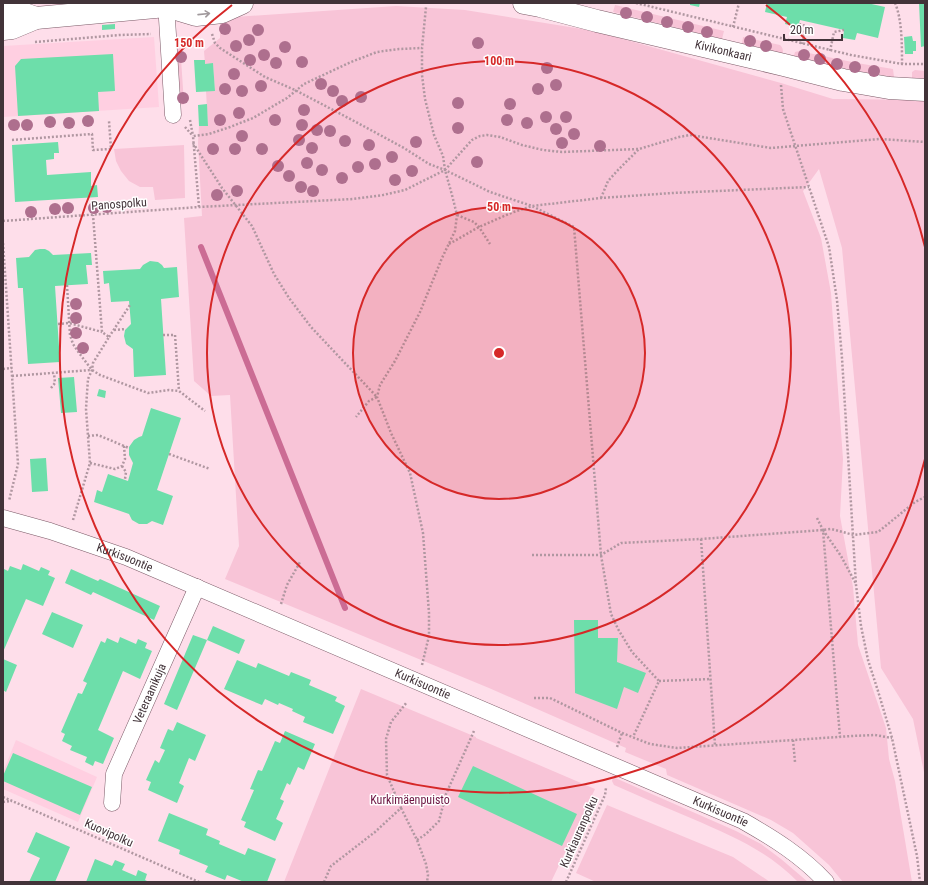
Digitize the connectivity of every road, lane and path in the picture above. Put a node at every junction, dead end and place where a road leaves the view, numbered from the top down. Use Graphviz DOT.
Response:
graph roads {
  1 [pos="242,3"];
  2 [pos="524,3"];
  3 [pos="636,3"];
  4 [pos="739,3"];
  5 [pos="895,3"];
  6 [pos="170,4"];
  7 [pos="426,7"];
  8 [pos="3,12"];
  9 [pos="36,18"];
  10 [pos="798,24"];
  11 [pos="733,27"];
  12 [pos="3,28"];
  13 [pos="210,28"];
  14 [pos="844,30"];
  15 [pos="152,34"];
  16 [pos="31,43"];
  17 [pos="802,44"];
  18 [pos="422,48"];
  19 [pos="830,51"];
  20 [pos="902,64"];
  21 [pos="925,64"];
  22 [pos="780,79"];
  23 [pos="294,90"];
  24 [pos="925,90"];
  25 [pos="172,115"];
  26 [pos="109,121"];
  27 [pos="12,140"];
  28 [pos="925,142"];
  29 [pos="193,143"];
  30 [pos="795,146"];
  31 [pos="639,149"];
  32 [pos="445,170"];
  33 [pos="809,187"];
  34 [pos="601,198"];
  35 [pos="236,205"];
  36 [pos="532,206"];
  37 [pos="199,207"];
  38 [pos="93,214"];
  39 [pos="457,215"];
  40 [pos="3,221"];
  41 [pos="479,227"];
  42 [pos="3,243"];
  43 [pos="449,244"];
  44 [pos="490,244"];
  45 [pos="67,285"];
  46 [pos="5,295"];
  47 [pos="130,305"];
  48 [pos="69,323"];
  49 [pos="58,324"];
  50 [pos="126,329"];
  51 [pos="114,330"];
  52 [pos="102,332"];
  53 [pos="163,335"];
  54 [pos="109,337"];
  55 [pos="12,368"];
  56 [pos="3,369"];
  57 [pos="92,370"];
  58 [pos="54,373"];
  59 [pos="12,376"];
  60 [pos="51,388"];
  61 [pos="179,391"];
  62 [pos="377,397"];
  63 [pos="205,411"];
  64 [pos="356,417"];
  65 [pos="88,436"];
  66 [pos="124,446"];
  67 [pos="129,448"];
  68 [pos="169,454"];
  69 [pos="90,463"];
  70 [pos="122,466"];
  71 [pos="210,469"];
  72 [pos="125,480"];
  73 [pos="925,497"];
  74 [pos="5,511"];
  75 [pos="816,518"];
  76 [pos="823,530"];
  77 [pos="854,535"];
  78 [pos="67,537"];
  79 [pos="701,539"];
  80 [pos="532,555"];
  81 [pos="601,555"];
  82 [pos="300,562"];
  83 [pos="856,585"];
  84 [pos="197,587"];
  85 [pos="280,606"];
  86 [pos="422,667"];
  87 [pos="710,679"];
  88 [pos="658,681"];
  89 [pos="534,698"];
  90 [pos="407,702"];
  91 [pos="474,731"];
  92 [pos="622,733"];
  93 [pos="633,737"];
  94 [pos="840,737"];
  95 [pos="892,738"];
  96 [pos="792,740"];
  97 [pos="715,745"];
  98 [pos="616,750"];
  99 [pos="795,762"];
  100 [pos="606,788"];
  101 [pos="3,797"];
  102 [pos="13,801"];
  103 [pos="3,802"];
  104 [pos="112,803"];
  105 [pos="401,808"];
  106 [pos="417,840"];
  107 [pos="198,882"];
  108 [pos="324,882"];
  109 [pos="426,882"];
  110 [pos="566,882"];
  111 [pos="826,882"];
  112 [pos="920,882"];
  6 -- 1 [label="street, one-way"];
  2 -- 24 [label="street, Kivikonkaari"];
  3 -- 11 [label="path"];
  4 -- 11 [label="path"];
  5 -- 20 [label="path"];
  6 -- 9 [label="street"];
  6 -- 25 [label="street"];
  7 -- 18 [label="path"];
  8 -- 9 [label="street"];
  9 -- 12 [label="street"];
  10 -- 17 [label="path"];
  11 -- 17 [label="path"];
  13 -- 23 [label="path"];
  14 -- 19 [label="path"];
  15 -- 16 [label="path"];
  17 -- 19 [label="path"];
  18 -- 23 [label="path"];
  18 -- 32 [label="path"];
  19 -- 20 [label="path"];
  20 -- 21 [label="path"];
  22 -- 30 [label="path"];
  23 -- 29 [label="path"];
  23 -- 32 [label="path"];
  26 -- 27 [label="path"];
  28 -- 30 [label="path"];
  29 -- 35 [label="path"];
  29 -- 37 [label="path"];
  30 -- 31 [label="path"];
  30 -- 33 [label="path"];
  31 -- 32 [label="path"];
  31 -- 34 [label="path"];
  32 -- 35 [label="path, Panospolku"];
  32 -- 36 [label="path"];
  32 -- 39 [label="path"];
  33 -- 34 [label="path"];
  33 -- 77 [label="path"];
  34 -- 36 [label="path"];
  35 -- 37 [label="path, Panospolku"];
  35 -- 62 [label="path"];
  36 -- 41 [label="path"];
  36 -- 81 [label="path"];
  37 -- 38 [label="path, Panospolku"];
  38 -- 40 [label="path, Panospolku"];
  38 -- 52 [label="path"];
  39 -- 41 [label="path"];
  39 -- 43 [label="path"];
  41 -- 43 [label="path"];
  41 -- 44 [label="path"];
  42 -- 46 [label="path"];
  43 -- 62 [label="path"];
  45 -- 48 [label="path"];
  46 -- 55 [label="path"];
  47 -- 51 [label="path"];
  48 -- 49 [label="path"];
  48 -- 52 [label="path"];
  48 -- 57 [label="path"];
  50 -- 51 [label="path"];
  51 -- 54 [label="path"];
  52 -- 54 [label="path"];
  53 -- 61 [label="path"];
  54 -- 57 [label="path"];
  55 -- 56 [label="path"];
  55 -- 59 [label="path"];
  57 -- 58 [label="path"];
  57 -- 61 [label="path"];
  57 -- 65 [label="path"];
  58 -- 59 [label="path"];
  58 -- 60 [label="path"];
  59 -- 74 [label="path"];
  61 -- 63 [label="path"];
  62 -- 64 [label="path"];
  62 -- 86 [label="path"];
  65 -- 66 [label="path"];
  65 -- 69 [label="path"];
  66 -- 67 [label="path"];
  66 -- 70 [label="path"];
  68 -- 71 [label="path"];
  69 -- 70 [label="path"];
  69 -- 78 [label="path"];
  70 -- 72 [label="path"];
  73 -- 77 [label="path"];
  74 -- 78 [label="street, Kurkisuontie"];
  75 -- 76 [label="path"];
  76 -- 77 [label="path"];
  76 -- 79 [label="path"];
  76 -- 83 [label="path"];
  76 -- 94 [label="path"];
  77 -- 83 [label="path"];
  78 -- 84 [label="street, Kurkisuontie"];
  79 -- 81 [label="path"];
  79 -- 87 [label="path"];
  80 -- 81 [label="path"];
  81 -- 88 [label="path"];
  82 -- 85 [label="path"];
  83 -- 95 [label="path"];
  84 -- 104 [label="street, Veteraanikuja"];
  84 -- 111 [label="street, Kurkisuontie"];
  87 -- 88 [label="path"];
  87 -- 97 [label="path"];
  88 -- 93 [label="path"];
  89 -- 92 [label="path"];
  90 -- 105 [label="path"];
  91 -- 106 [label="path"];
  92 -- 93 [label="path"];
  92 -- 98 [label="path"];
  93 -- 97 [label="path"];
  94 -- 95 [label="path"];
  94 -- 96 [label="path"];
  95 -- 112 [label="path"];
  96 -- 97 [label="path"];
  96 -- 99 [label="path"];
  100 -- 110 [label="path, Kurkiauranpolku"];
  101 -- 102 [label="path, Kuovipolku"];
  102 -- 103 [label="path, Kuovipolku"];
  102 -- 107 [label="path, Kuovipolku"];
  105 -- 106 [label="path"];
  105 -- 108 [label="path"];
  106 -- 109 [label="path"];
}
